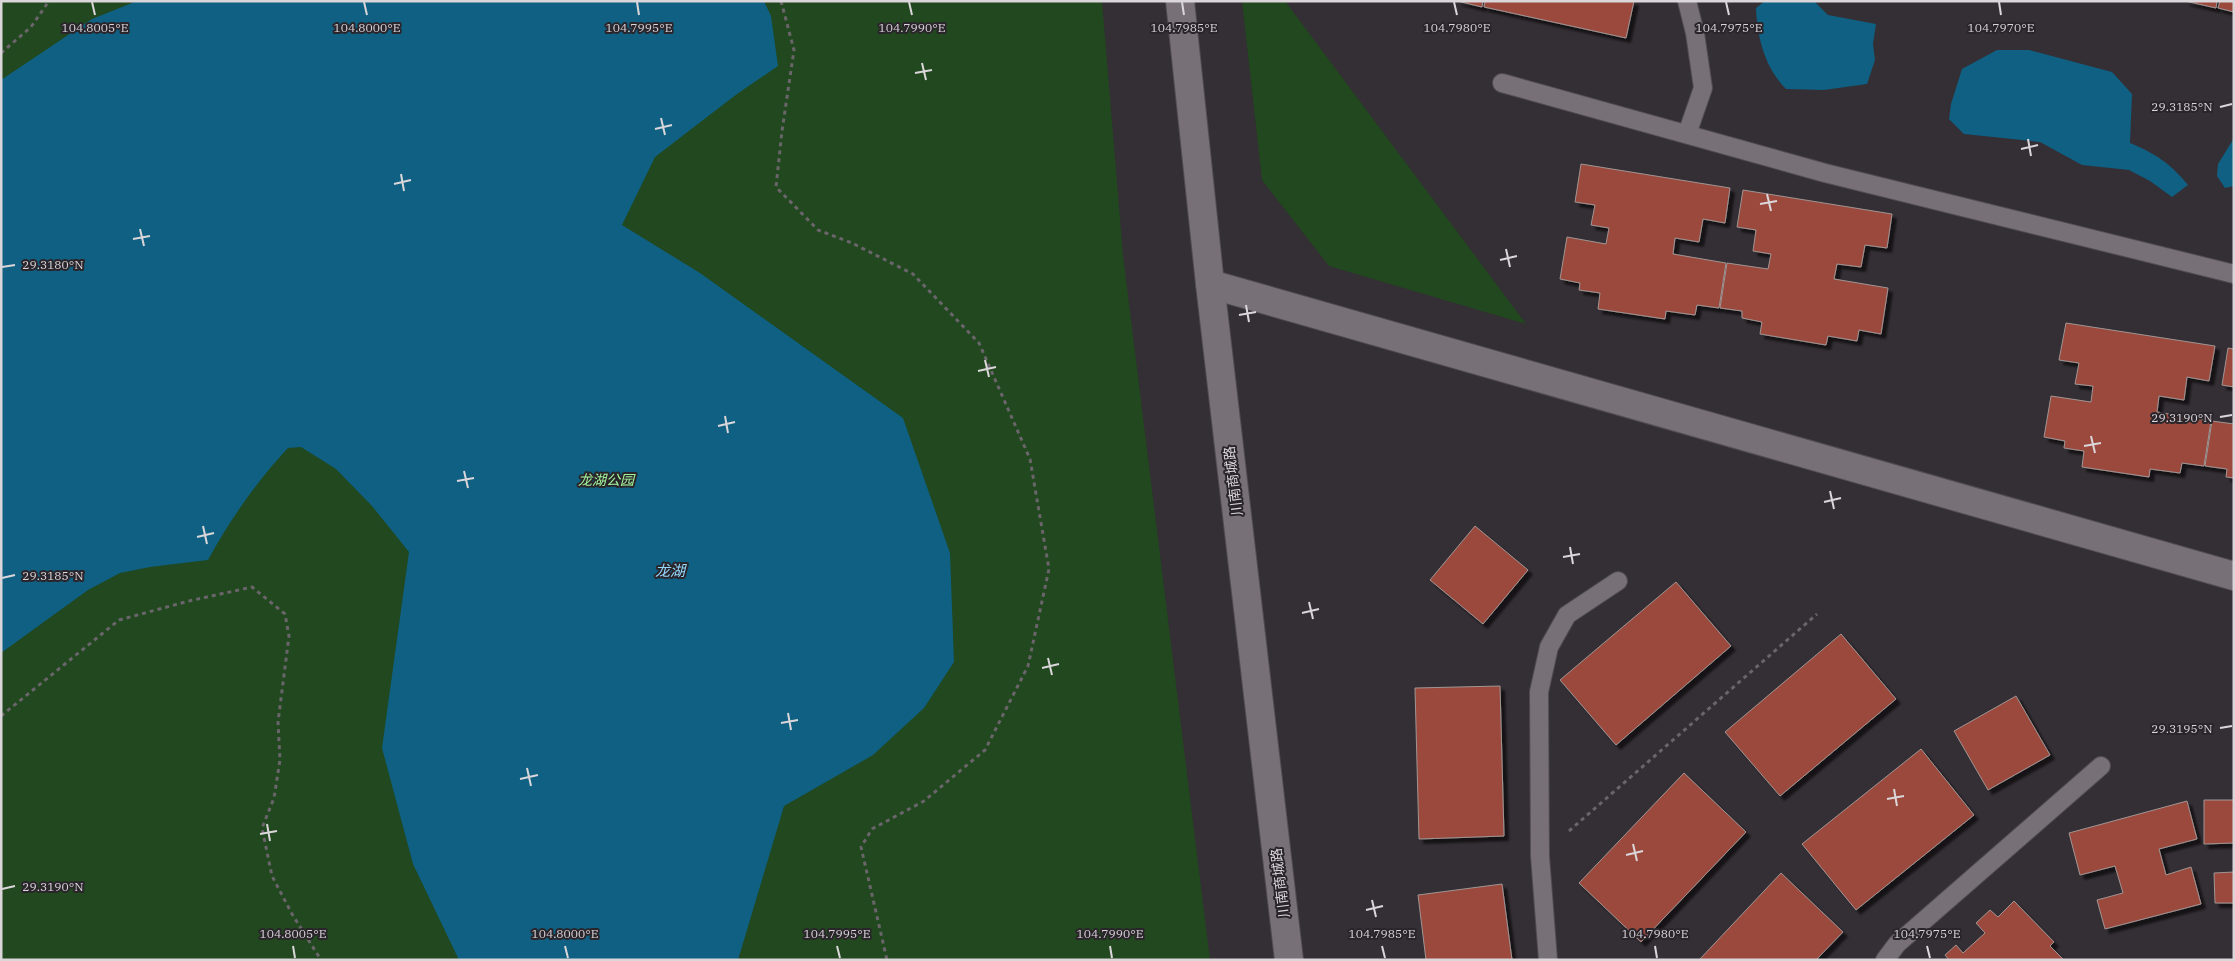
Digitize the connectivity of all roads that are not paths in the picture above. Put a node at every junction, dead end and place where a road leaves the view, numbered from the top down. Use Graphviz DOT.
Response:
graph roads {
  1 [pos="1180,1"];
  2 [pos="1687,1"];
  3 [pos="1502,83"];
  4 [pos="1687,134"];
  5 [pos="2234,274"];
  6 [pos="1210,284"];
  7 [pos="2234,576"];
  8 [pos="1618,581"];
  9 [pos="2101,766"];
  10 [pos="1289,960"];
  11 [pos="1548,960"];
  12 [pos="1885,960"];
  1 -- 6 [label="street, 川南商城路"];
  2 -- 4 [label="lane"];
  3 -- 4 [label="lane"];
  4 -- 5 [label="lane"];
  6 -- 7 [label="street"];
  6 -- 10 [label="street, 川南商城路"];
  8 -- 11 [label="lane"];
  9 -- 12 [label="lane"];
}
